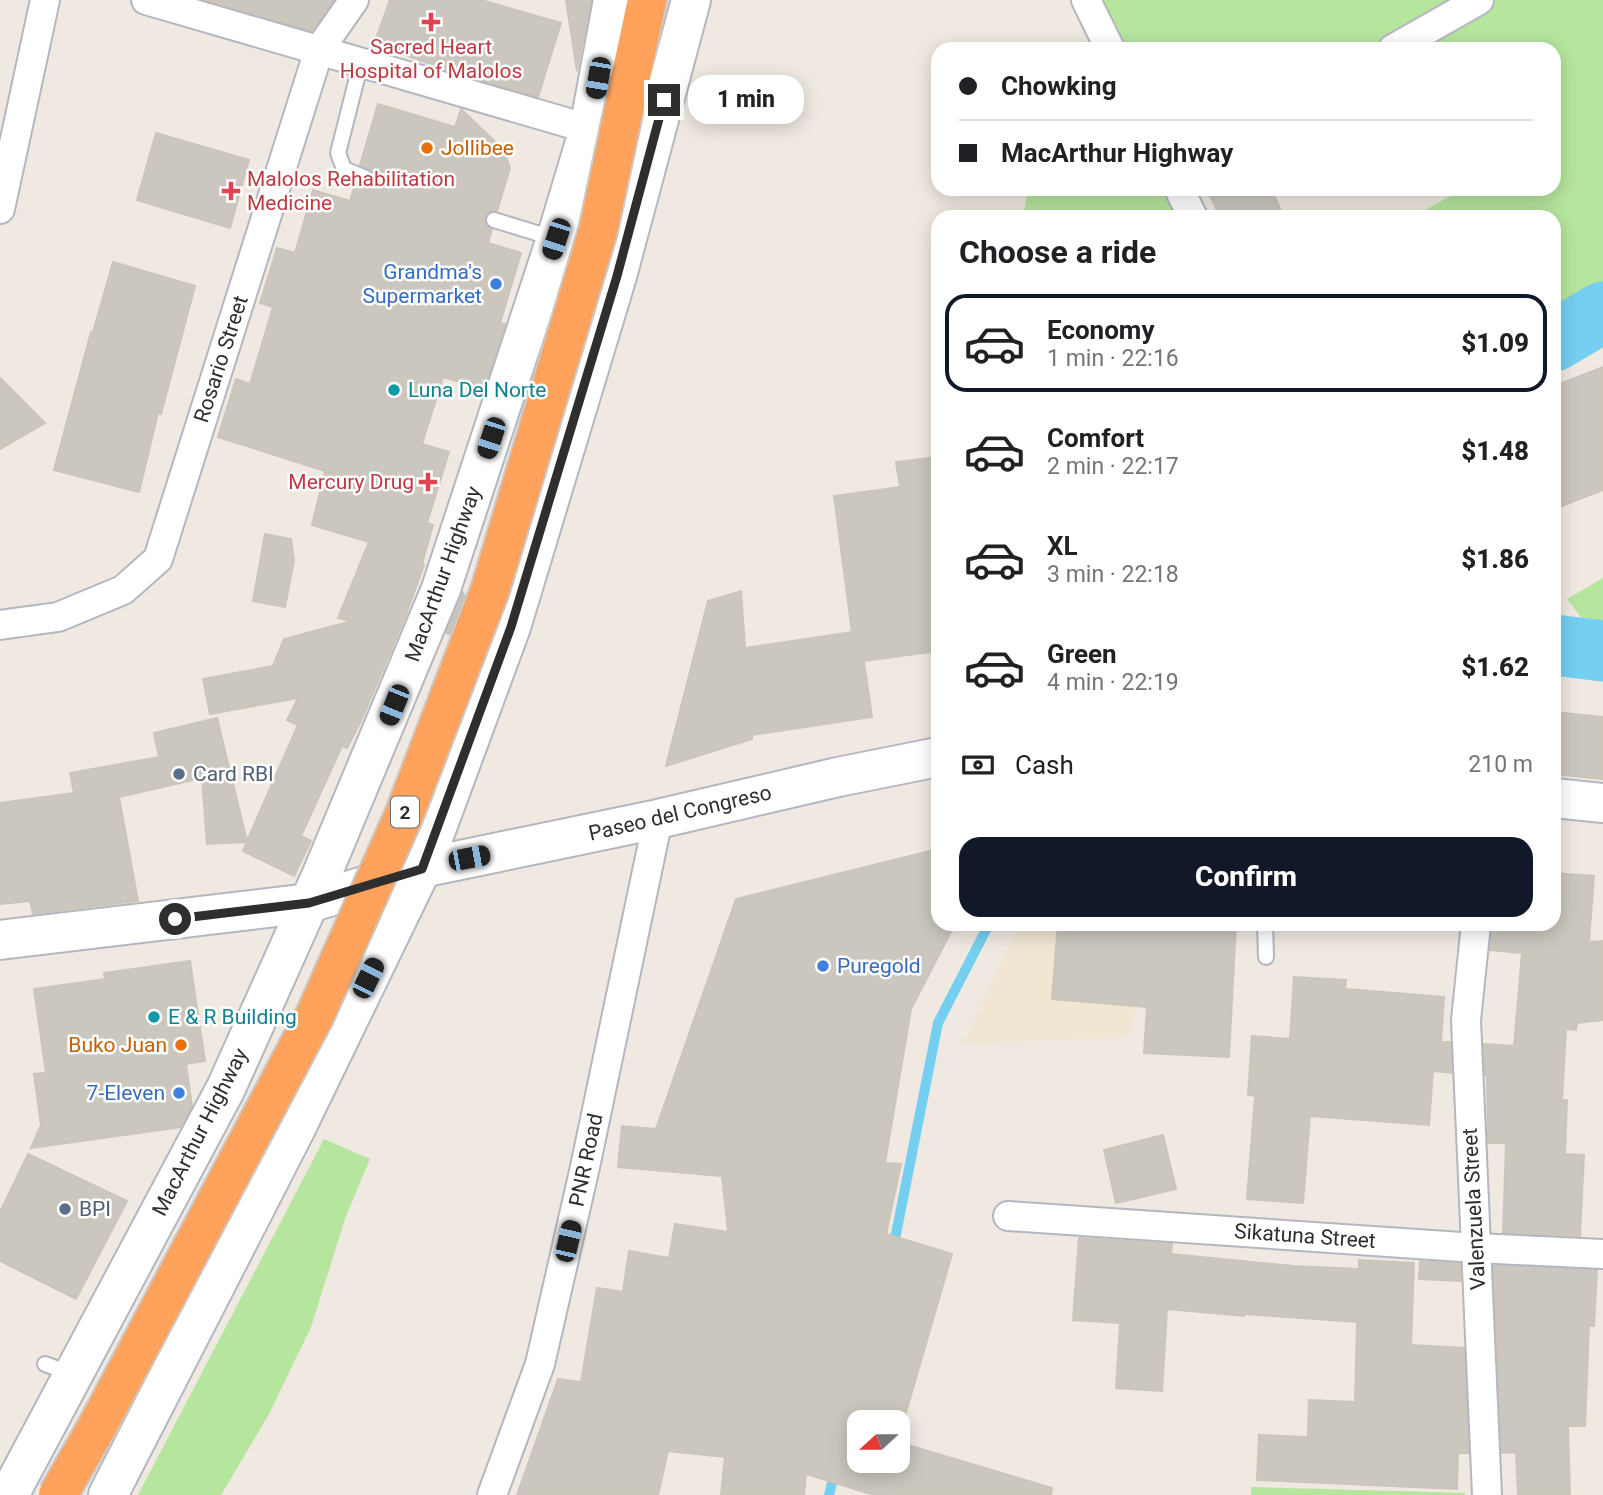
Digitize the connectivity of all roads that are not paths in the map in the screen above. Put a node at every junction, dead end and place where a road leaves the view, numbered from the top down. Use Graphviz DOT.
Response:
graph roads {
  1 [pos="45,0"];
  2 [pos="146,0"];
  3 [pos="355,0"];
  4 [pos="613,0"];
  5 [pos="647,0"];
  6 [pos="691,0"];
  7 [pos="1086,0"];
  8 [pos="1479,0"];
  9 [pos="1107,42"];
  10 [pos="1405,42"];
  11 [pos="319,50"];
  12 [pos="360,62"];
  13 [pos="589,129"];
  14 [pos="366,178"];
  15 [pos="0,209"];
  16 [pos="494,220"];
  17 [pos="556,239"];
  18 [pos="0,625"];
  19 [pos="931,758"];
  20 [pos="1561,799"];
  21 [pos="1603,803"];
  22 [pos="658,819"];
  23 [pos="422,869"];
  24 [pos="309,903"];
  25 [pos="1265,931"];
  26 [pos="1475,931"];
  27 [pos="0,940"];
  28 [pos="1266,957"];
  29 [pos="1008,1216"];
  30 [pos="1476,1248"];
  31 [pos="1603,1254"];
  32 [pos="0,1489"];
  33 [pos="9,1495"];
  34 [pos="58,1495"];
  35 [pos="108,1495"];
  36 [pos="492,1495"];
  37 [pos="1486,1495"];
  1 -- 15 [label="street"];
  2 -- 11 [label="street"];
  3 -- 11 [label="street, Rosario Street"];
  4 -- 13 [label="main road, MacArthur Highway"];
  5 -- 34 [label="highway, 2, bridge"];
  6 -- 23 [label="main road"];
  7 -- 9 [label="street"];
  8 -- 10 [label="street"];
  11 -- 12 [label="street"];
  11 -- 18 [label="street, Rosario Street"];
  12 -- 13 [label="street"];
  12 -- 14 [label="lane"];
  13 -- 17 [label="main road, MacArthur Highway"];
  16 -- 17 [label="lane"];
  17 -- 24 [label="main road, MacArthur Highway"];
  19 -- 22 [label="main road, Paseo del Congreso"];
  20 -- 21 [label="main road"];
  22 -- 23 [label="main road, Paseo del Congreso"];
  22 -- 36 [label="street, PNR Road"];
  23 -- 24 [label="main road, Paseo del Congreso"];
  23 -- 35 [label="main road"];
  24 -- 27 [label="main road, Paseo del Congreso"];
  24 -- 33 [label="main road, MacArthur Highway"];
  25 -- 28 [label="lane"];
  26 -- 30 [label="street, Valenzuela Street"];
  29 -- 30 [label="street, Sikatuna Street"];
  30 -- 31 [label="street, Sikatuna Street"];
  30 -- 37 [label="street, Valenzuela Street"];
  32 -- 33 [label="lane"];
}
